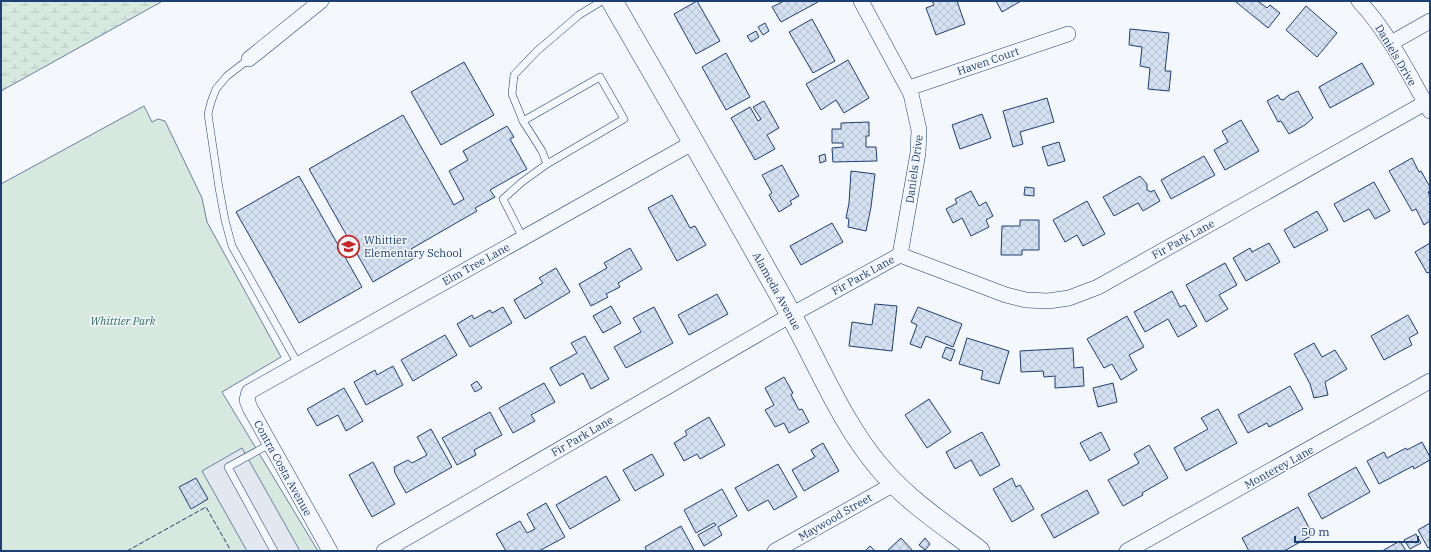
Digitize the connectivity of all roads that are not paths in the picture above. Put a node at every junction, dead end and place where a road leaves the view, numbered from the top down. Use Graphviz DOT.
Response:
graph roads {
  1 [pos="321,1"];
  2 [pos="602,1"];
  3 [pos="612,1"];
  4 [pos="861,1"];
  5 [pos="1359,1"];
  6 [pos="1430,21"];
  7 [pos="1068,34"];
  8 [pos="1391,43"];
  9 [pos="249,59"];
  10 [pos="909,88"];
  11 [pos="1427,107"];
  12 [pos="523,121"];
  13 [pos="694,142"];
  14 [pos="547,164"];
  15 [pos="523,238"];
  16 [pos="900,255"];
  17 [pos="791,315"];
  18 [pos="298,364"];
  19 [pos="1430,381"];
  20 [pos="257,386"];
  21 [pos="270,444"];
  22 [pos="894,484"];
  23 [pos="274,551"];
  24 [pos="330,551"];
  25 [pos="384,551"];
  26 [pos="776,551"];
  27 [pos="978,551"];
  28 [pos="1127,551"];
  1 -- 9 [label="street"];
  2 -- 12 [label="lane"];
  3 -- 13 [label="street, Alameda Avenue"];
  4 -- 10 [label="street, Daniels Drive"];
  5 -- 8 [label="street, Daniels Drive"];
  6 -- 8 [label="street"];
  7 -- 10 [label="street, Haven Court"];
  8 -- 11 [label="street, Daniels Drive"];
  9 -- 18 [label="lane"];
  10 -- 16 [label="street, Daniels Drive"];
  11 -- 16 [label="street, Fir Park Lane"];
  12 -- 14 [label="lane"];
  12 -- 14 [label="lane"];
  13 -- 15 [label="street, Elm Tree Lane"];
  13 -- 17 [label="street, Alameda Avenue"];
  14 -- 15 [label="lane"];
  15 -- 18 [label="street, Elm Tree Lane"];
  16 -- 17 [label="street, Fir Park Lane"];
  17 -- 22 [label="street, Alameda Avenue"];
  17 -- 25 [label="street, Fir Park Lane"];
  18 -- 20 [label="street, Elm Tree Lane"];
  19 -- 28 [label="street, Monterey Lane"];
  20 -- 21 [label="street, Contra Costa Avenue"];
  21 -- 23 [label="lane"];
  21 -- 24 [label="street, Contra Costa Avenue"];
  22 -- 26 [label="street, Maywood Street"];
  22 -- 27 [label="street, Alameda Avenue"];
}
